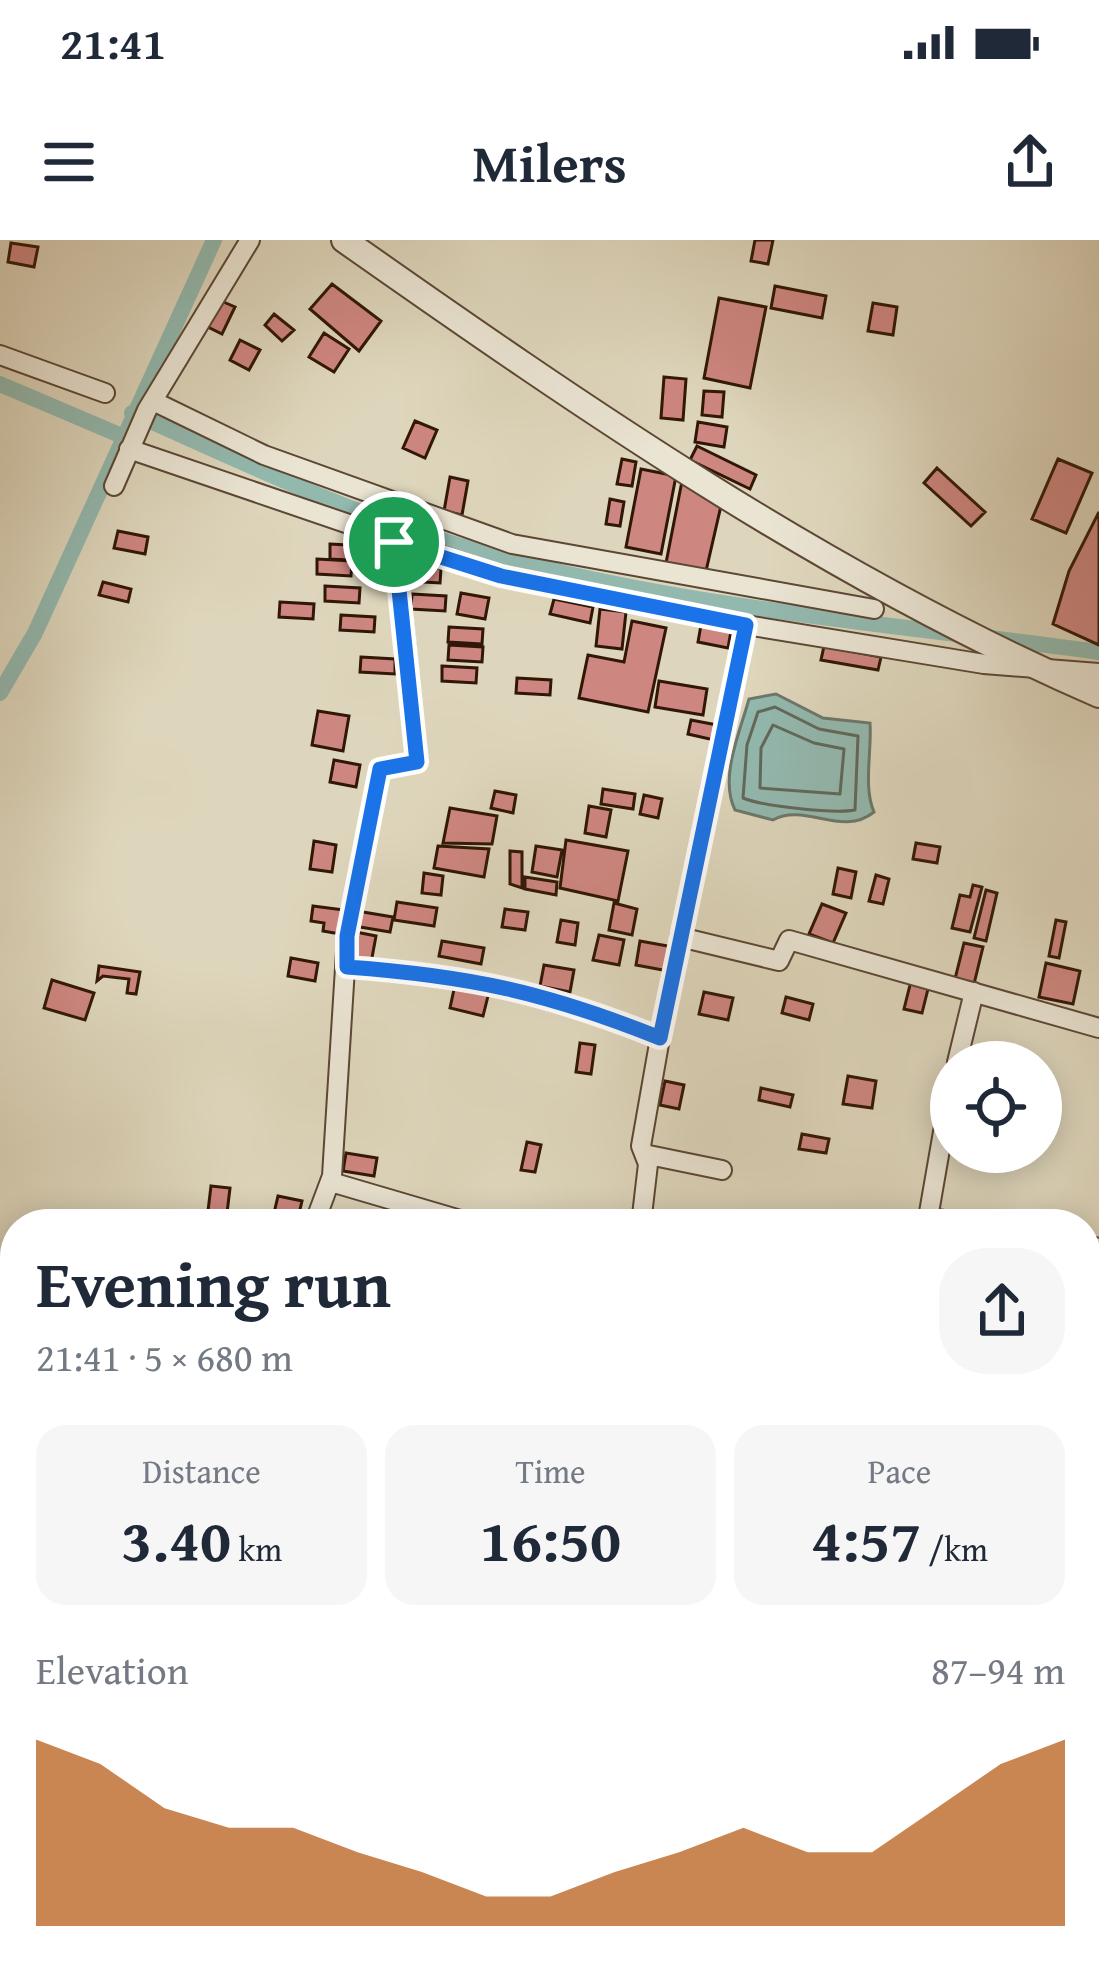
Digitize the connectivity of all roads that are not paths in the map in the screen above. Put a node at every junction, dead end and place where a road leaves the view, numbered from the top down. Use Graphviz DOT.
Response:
graph roads {
  1 [pos="250,240"];
  2 [pos="344,240"];
  3 [pos="0,355"];
  4 [pos="105,393"];
  5 [pos="150,405"];
  6 [pos="132,443"];
  7 [pos="114,486"];
  8 [pos="394,542"];
  9 [pos="874,609"];
  10 [pos="746,625"];
  11 [pos="1029,664"];
  12 [pos="1099,673"];
  13 [pos="1099,695"];
  14 [pos="680,937"];
  15 [pos="347,967"];
  16 [pos="974,992"];
  17 [pos="1099,1028"];
  18 [pos="660,1038"];
  19 [pos="962,1041"];
  20 [pos="644,1154"];
  21 [pos="722,1170"];
  22 [pos="936,1173"];
  23 [pos="331,1182"];
  24 [pos="320,1209"];
  25 [pos="423,1209"];
  26 [pos="641,1209"];
  27 [pos="929,1209"];
  1 -- 5 [label="street"];
  2 -- 11 [label="street"];
  3 -- 4 [label="street"];
  5 -- 6 [label="street"];
  5 -- 9 [label="street"];
  6 -- 7 [label="street"];
  6 -- 8 [label="street"];
  8 -- 10 [label="street"];
  8 -- 15 [label="street"];
  10 -- 11 [label="street"];
  10 -- 14 [label="street"];
  11 -- 12 [label="street"];
  11 -- 13 [label="street"];
  14 -- 16 [label="street"];
  14 -- 18 [label="street"];
  15 -- 18 [label="street"];
  15 -- 23 [label="street"];
  16 -- 17 [label="street"];
  16 -- 19 [label="street"];
  18 -- 20 [label="street"];
  20 -- 21 [label="street"];
  20 -- 26 [label="street"];
  22 -- 27 [label="street"];
  23 -- 24 [label="street"];
  23 -- 25 [label="street"];
}
